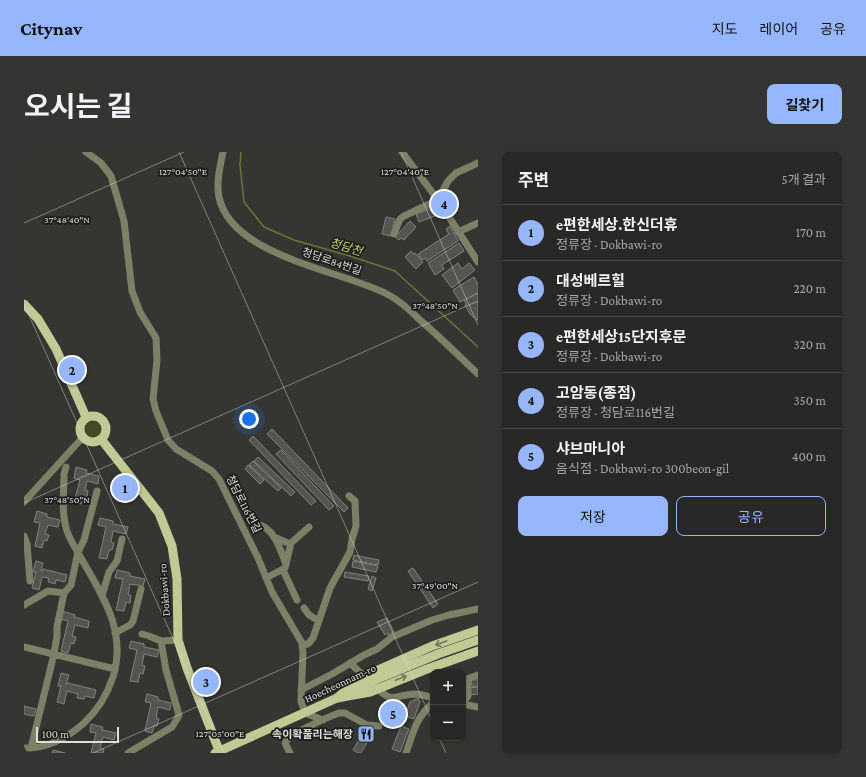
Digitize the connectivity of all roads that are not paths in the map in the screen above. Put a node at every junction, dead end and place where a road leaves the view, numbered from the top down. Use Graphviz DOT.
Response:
graph roads {
  1 [pos="86,152"];
  2 [pos="223,152"];
  3 [pos="402,152"];
  4 [pos="478,163"];
  5 [pos="438,200"];
  6 [pos="478,223"];
  7 [pos="458,232"];
  8 [pos="394,234"];
  9 [pos="478,262"];
  10 [pos="24,304"];
  11 [pos="478,374"];
  12 [pos="86,417"];
  13 [pos="83,437"];
  14 [pos="101,440"];
  15 [pos="66,467"];
  16 [pos="97,491"];
  17 [pos="349,496"];
  18 [pos="24,502"];
  19 [pos="260,525"];
  20 [pos="309,527"];
  21 [pos="24,536"];
  22 [pos="274,537"];
  23 [pos="122,539"];
  24 [pos="290,544"];
  25 [pos="78,552"];
  26 [pos="285,567"];
  27 [pos="266,578"];
  28 [pos="30,581"];
  29 [pos="141,589"];
  30 [pos="64,593"];
  31 [pos="102,596"];
  32 [pos="297,600"];
  33 [pos="24,605"];
  34 [pos="304,608"];
  35 [pos="478,609"];
  36 [pos="319,621"];
  37 [pos="478,630"];
  38 [pos="115,633"];
  39 [pos="142,634"];
  40 [pos="178,640"];
  41 [pos="478,640"];
  42 [pos="160,641"];
  43 [pos="303,646"];
  44 [pos="24,647"];
  45 [pos="478,651"];
  46 [pos="54,654"];
  47 [pos="350,663"];
  48 [pos="115,669"];
  49 [pos="478,675"];
  50 [pos="301,690"];
  51 [pos="430,697"];
  52 [pos="337,698"];
  53 [pos="466,699"];
  54 [pos="431,705"];
  55 [pos="466,705"];
  56 [pos="478,707"];
  57 [pos="305,713"];
  58 [pos="323,720"];
  59 [pos="379,726"];
  60 [pos="27,748"];
  61 [pos="41,750"];
  62 [pos="218,752"];
  63 [pos="128,753"];
  64 [pos="290,753"];
  65 [pos="406,753"];
  1 -- 27 [label="street, 청담로116번길"];
  2 -- 11 [label="street, 청담로84번길"];
  3 -- 5 [label="street"];
  4 -- 5 [label="street"];
  5 -- 7 [label="street"];
  5 -- 8 [label="street"];
  6 -- 7 [label="street"];
  7 -- 9 [label="street"];
  10 -- 12 [label="main road"];
  12 -- 13 [label="main road"];
  12 -- 14 [label="main road"];
  13 -- 14 [label="main road"];
  13 -- 18 [label="street"];
  14 -- 40 [label="main road, Dokbawi-ro"];
  15 -- 25 [label="street"];
  16 -- 25 [label="street"];
  17 -- 36 [label="street"];
  19 -- 22 [label="street"];
  20 -- 24 [label="street"];
  21 -- 28 [label="street"];
  22 -- 24 [label="street"];
  22 -- 26 [label="street"];
  23 -- 31 [label="street"];
  24 -- 26 [label="street"];
  25 -- 30 [label="street"];
  25 -- 31 [label="street"];
  26 -- 27 [label="street"];
  26 -- 32 [label="street"];
  27 -- 43 [label="street, 청담로116번길"];
  29 -- 38 [label="street"];
  30 -- 33 [label="street"];
  30 -- 46 [label="street"];
  31 -- 38 [label="street"];
  34 -- 36 [label="street"];
  35 -- 47 [label="street"];
  36 -- 43 [label="street"];
  37 -- 52 [label="main road, one-way, bridge"];
  38 -- 48 [label="street"];
  39 -- 42 [label="street"];
  40 -- 42 [label="street"];
  40 -- 62 [label="main road, Dokbawi-ro"];
  41 -- 52 [label="main road, Hoecheonnam-ro, bridge"];
  42 -- 63 [label="street"];
  43 -- 50 [label="street"];
  44 -- 46 [label="street"];
  52 -- 45 [label="main road, one-way"];
  46 -- 48 [label="street"];
  46 -- 60 [label="street"];
  47 -- 50 [label="street"];
  47 -- 51 [label="street"];
  48 -- 61 [label="street"];
  49 -- 53 [label="street"];
  50 -- 57 [label="street"];
  52 -- 57 [label="main road, Hoecheonnam-ro"];
  54 -- 65 [label="street"];
  55 -- 56 [label="street"];
  57 -- 58 [label="street"];
  57 -- 62 [label="main road, Hoecheonnam-ro"];
  58 -- 59 [label="street"];
  58 -- 64 [label="street"];
  60 -- 61 [label="street"];
}
